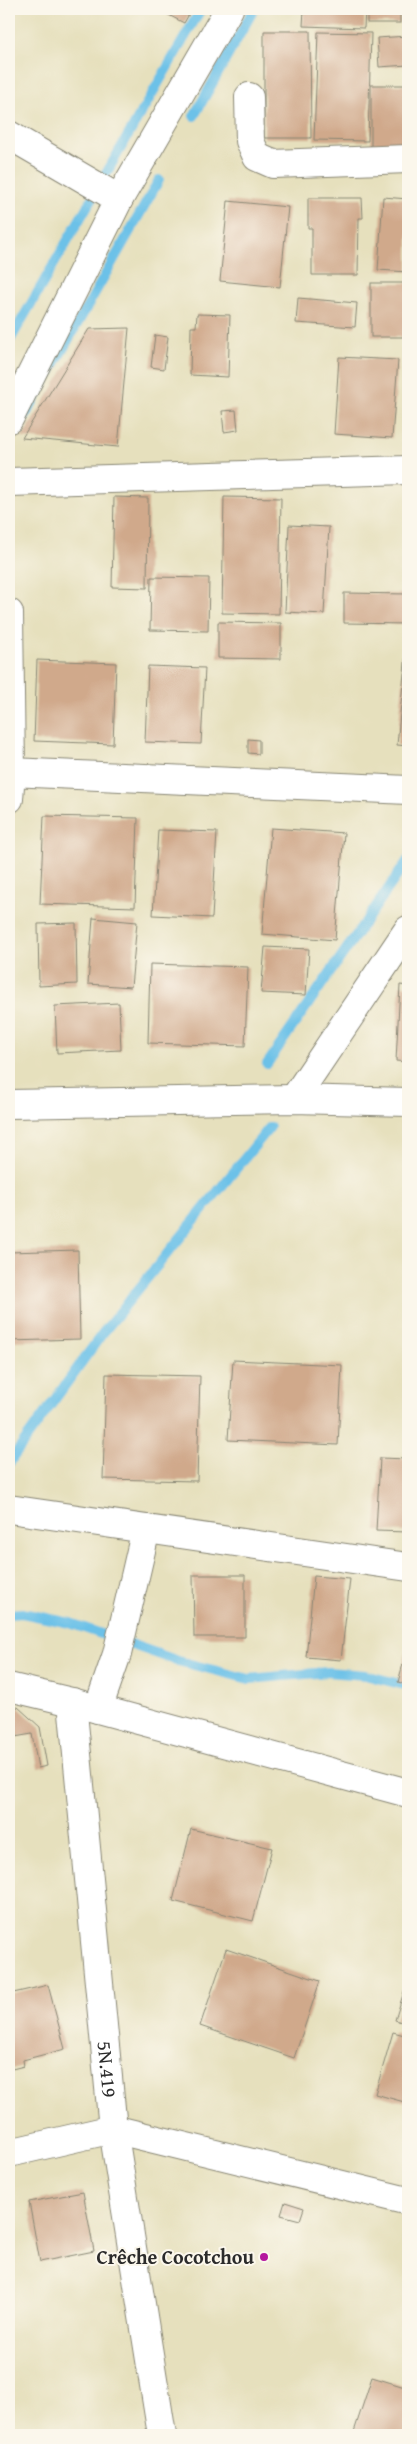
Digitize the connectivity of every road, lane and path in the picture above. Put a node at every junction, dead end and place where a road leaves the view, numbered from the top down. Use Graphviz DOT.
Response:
graph roads {
  1 [pos="229,9"];
  2 [pos="249,97"];
  3 [pos="9,135"];
  4 [pos="408,159"];
  5 [pos="119,199"];
  6 [pos="9,419"];
  7 [pos="408,470"];
  8 [pos="9,482"];
  9 [pos="9,613"];
  10 [pos="11,772"];
  11 [pos="408,790"];
  12 [pos="9,799"];
  13 [pos="408,930"];
  14 [pos="294,1099"];
  15 [pos="408,1102"];
  16 [pos="9,1104"];
  17 [pos="9,1509"];
  18 [pos="146,1529"];
  19 [pos="408,1567"];
  20 [pos="9,1687"];
  21 [pos="72,1702"];
  22 [pos="98,1709"];
  23 [pos="408,1793"];
  24 [pos="113,2129"];
  25 [pos="9,2153"];
  26 [pos="408,2201"];
  27 [pos="162,2435"];
  1 -- 5 [label="street"];
  2 -- 4 [label="street"];
  3 -- 5 [label="street"];
  5 -- 6 [label="street"];
  7 -- 8 [label="street"];
  9 -- 10 [label="street"];
  10 -- 11 [label="street"];
  10 -- 12 [label="street"];
  13 -- 14 [label="street"];
  14 -- 15 [label="street"];
  14 -- 16 [label="street"];
  17 -- 18 [label="street"];
  18 -- 19 [label="street"];
  18 -- 22 [label="street"];
  20 -- 21 [label="street"];
  21 -- 22 [label="street"];
  21 -- 24 [label="street, 5N.419"];
  22 -- 23 [label="street"];
  24 -- 25 [label="street"];
  24 -- 26 [label="street"];
  24 -- 27 [label="street, 5N.419"];
}
